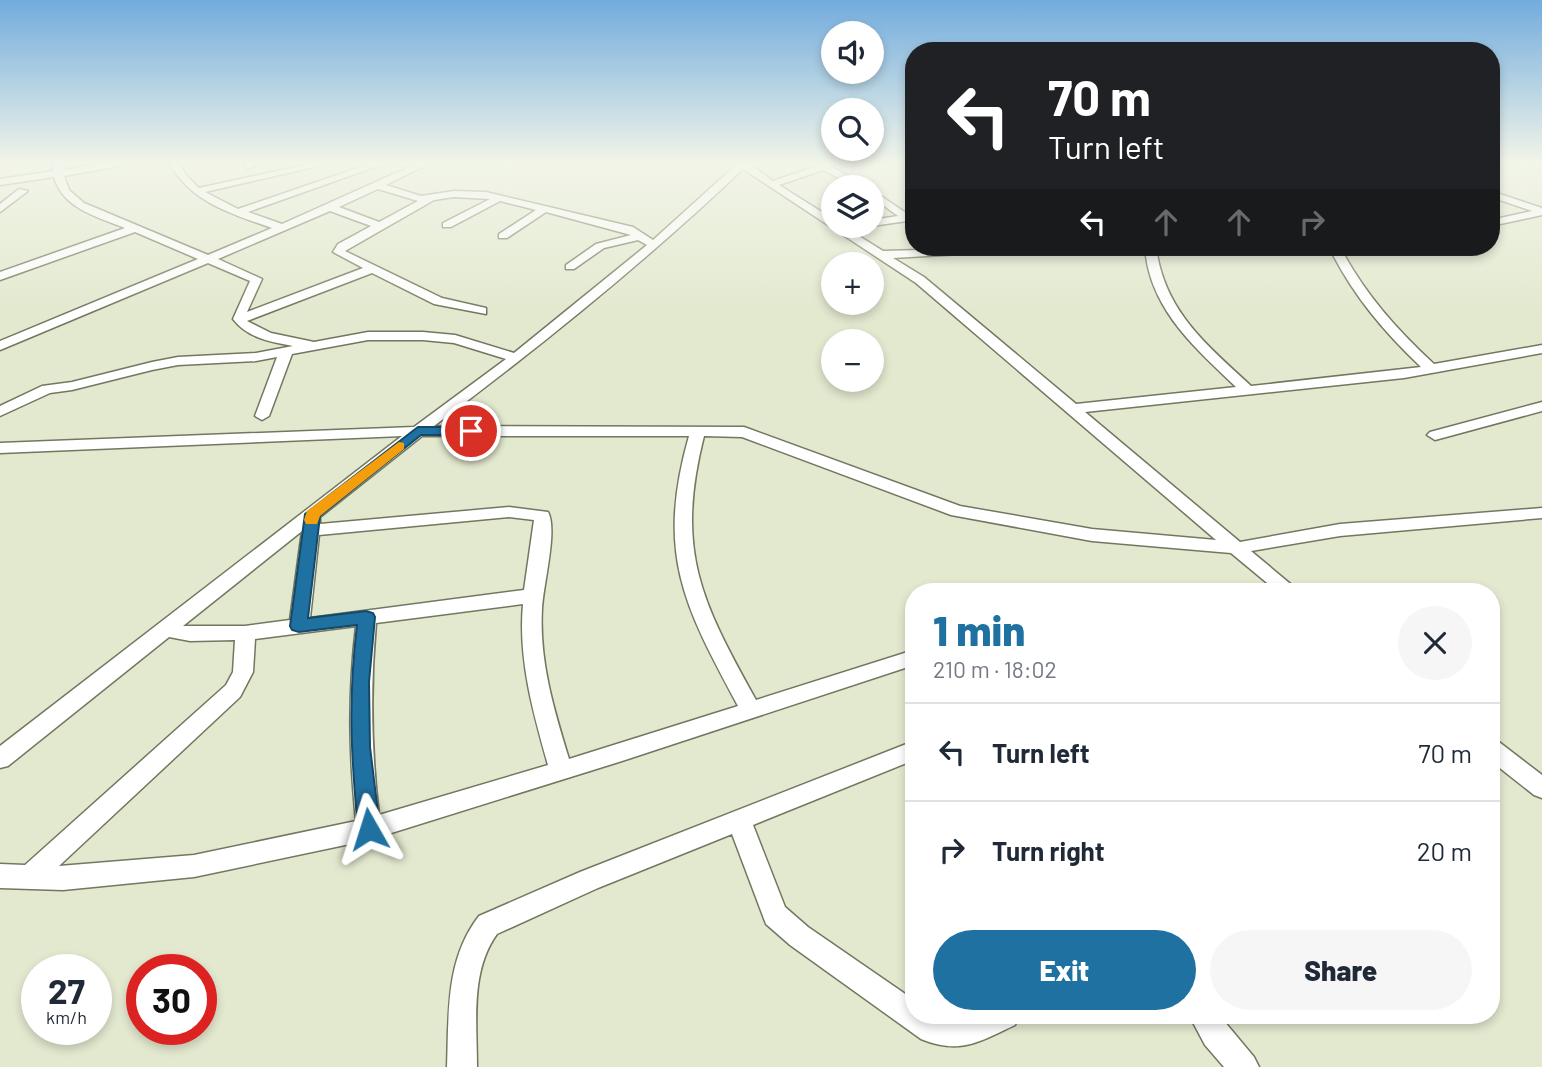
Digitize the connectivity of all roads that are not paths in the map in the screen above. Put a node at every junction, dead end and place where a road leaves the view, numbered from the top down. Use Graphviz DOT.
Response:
graph roads {
  1 [pos="99,213"];
  2 [pos="241,213"];
  3 [pos="315,213"];
  4 [pos="345,213"];
  5 [pos="405,213"];
  6 [pos="471,213"];
  7 [pos="539,213"];
  8 [pos="556,213"];
  9 [pos="681,213"];
  10 [pos="1534,213"];
  11 [pos="905,219"];
  12 [pos="884,221"];
  13 [pos="1500,221"];
  14 [pos="447,225"];
  15 [pos="381,226"];
  16 [pos="281,227"];
  17 [pos="136,228"];
  18 [pos="503,236"];
  19 [pos="855,238"];
  20 [pos="647,240"];
  21 [pos="876,252"];
  22 [pos="905,254"];
  23 [pos="884,255"];
  24 [pos="1151,256"];
  25 [pos="1339,256"];
  26 [pos="884,257"];
  27 [pos="209,258"];
  28 [pos="570,267"];
  29 [pos="371,269"];
  30 [pos="0,276"];
  31 [pos="482,311"];
  32 [pos="239,319"];
  33 [pos="0,331"];
  34 [pos="24,335"];
  35 [pos="0,345"];
  36 [pos="316,346"];
  37 [pos="1542,349"];
  38 [pos="286,352"];
  39 [pos="516,358"];
  40 [pos="1432,369"];
  41 [pos="1249,392"];
  42 [pos="1542,406"];
  43 [pos="1072,409"];
  44 [pos="0,412"];
  45 [pos="262,416"];
  46 [pos="418,431"];
  47 [pos="698,432"];
  48 [pos="1435,435"];
  49 [pos="0,448"];
  50 [pos="1542,513"];
  51 [pos="312,522"];
  52 [pos="1236,548"];
  53 [pos="1278,583"];
  54 [pos="532,596"];
  55 [pos="366,617"];
  56 [pos="299,626"];
  57 [pos="165,629"];
  58 [pos="245,633"];
  59 [pos="905,660"];
  60 [pos="751,710"];
  61 [pos="905,754"];
  62 [pos="1500,754"];
  63 [pos="0,759"];
  64 [pos="561,770"];
  65 [pos="1536,778"];
  66 [pos="738,820"];
  67 [pos="369,829"];
  68 [pos="0,876"];
  69 [pos="30,877"];
  70 [pos="905,1011"];
  71 [pos="924,1024"];
  72 [pos="984,1024"];
  73 [pos="1208,1024"];
  74 [pos="461,1067"];
  75 [pos="1244,1067"];
  1 -- 17 [label="street"];
  2 -- 16 [label="street"];
  3 -- 16 [label="street"];
  4 -- 15 [label="street"];
  5 -- 15 [label="street"];
  6 -- 14 [label="street"];
  7 -- 18 [label="street"];
  8 -- 20 [label="street"];
  9 -- 20 [label="street"];
  10 -- 13 [label="street"];
  11 -- 12 [label="street"];
  15 -- 29 [label="street"];
  16 -- 27 [label="street"];
  17 -- 27 [label="street"];
  17 -- 30 [label="street"];
  19 -- 21 [label="street"];
  20 -- 28 [label="street"];
  20 -- 39 [label="street"];
  22 -- 23 [label="street"];
  24 -- 41 [label="street"];
  25 -- 40 [label="street"];
  26 -- 43 [label="street"];
  27 -- 32 [label="street"];
  27 -- 34 [label="street"];
  29 -- 31 [label="street"];
  29 -- 32 [label="street"];
  32 -- 36 [label="street"];
  33 -- 34 [label="street"];
  34 -- 35 [label="street"];
  36 -- 38 [label="street"];
  36 -- 39 [label="street"];
  37 -- 40 [label="street"];
  38 -- 44 [label="street"];
  38 -- 45 [label="street"];
  39 -- 46 [label="street"];
  40 -- 41 [label="street"];
  41 -- 43 [label="street"];
  42 -- 48 [label="street"];
  43 -- 52 [label="street"];
  46 -- 47 [label="street"];
  46 -- 49 [label="street"];
  46 -- 51 [label="street"];
  47 -- 52 [label="street"];
  47 -- 60 [label="street"];
  50 -- 52 [label="street"];
  51 -- 54 [label="street"];
  51 -- 56 [label="street"];
  51 -- 57 [label="street"];
  52 -- 53 [label="street"];
  54 -- 55 [label="street"];
  54 -- 64 [label="street"];
  55 -- 56 [label="street"];
  55 -- 67 [label="street"];
  56 -- 58 [label="street"];
  57 -- 58 [label="street"];
  57 -- 63 [label="street"];
  58 -- 69 [label="street"];
  59 -- 60 [label="street"];
  60 -- 64 [label="street"];
  61 -- 66 [label="street"];
  62 -- 65 [label="street"];
  64 -- 67 [label="street"];
  66 -- 70 [label="street"];
  66 -- 74 [label="street"];
  67 -- 69 [label="street"];
  68 -- 69 [label="street"];
  71 -- 72 [label="street"];
  73 -- 75 [label="street"];
}
